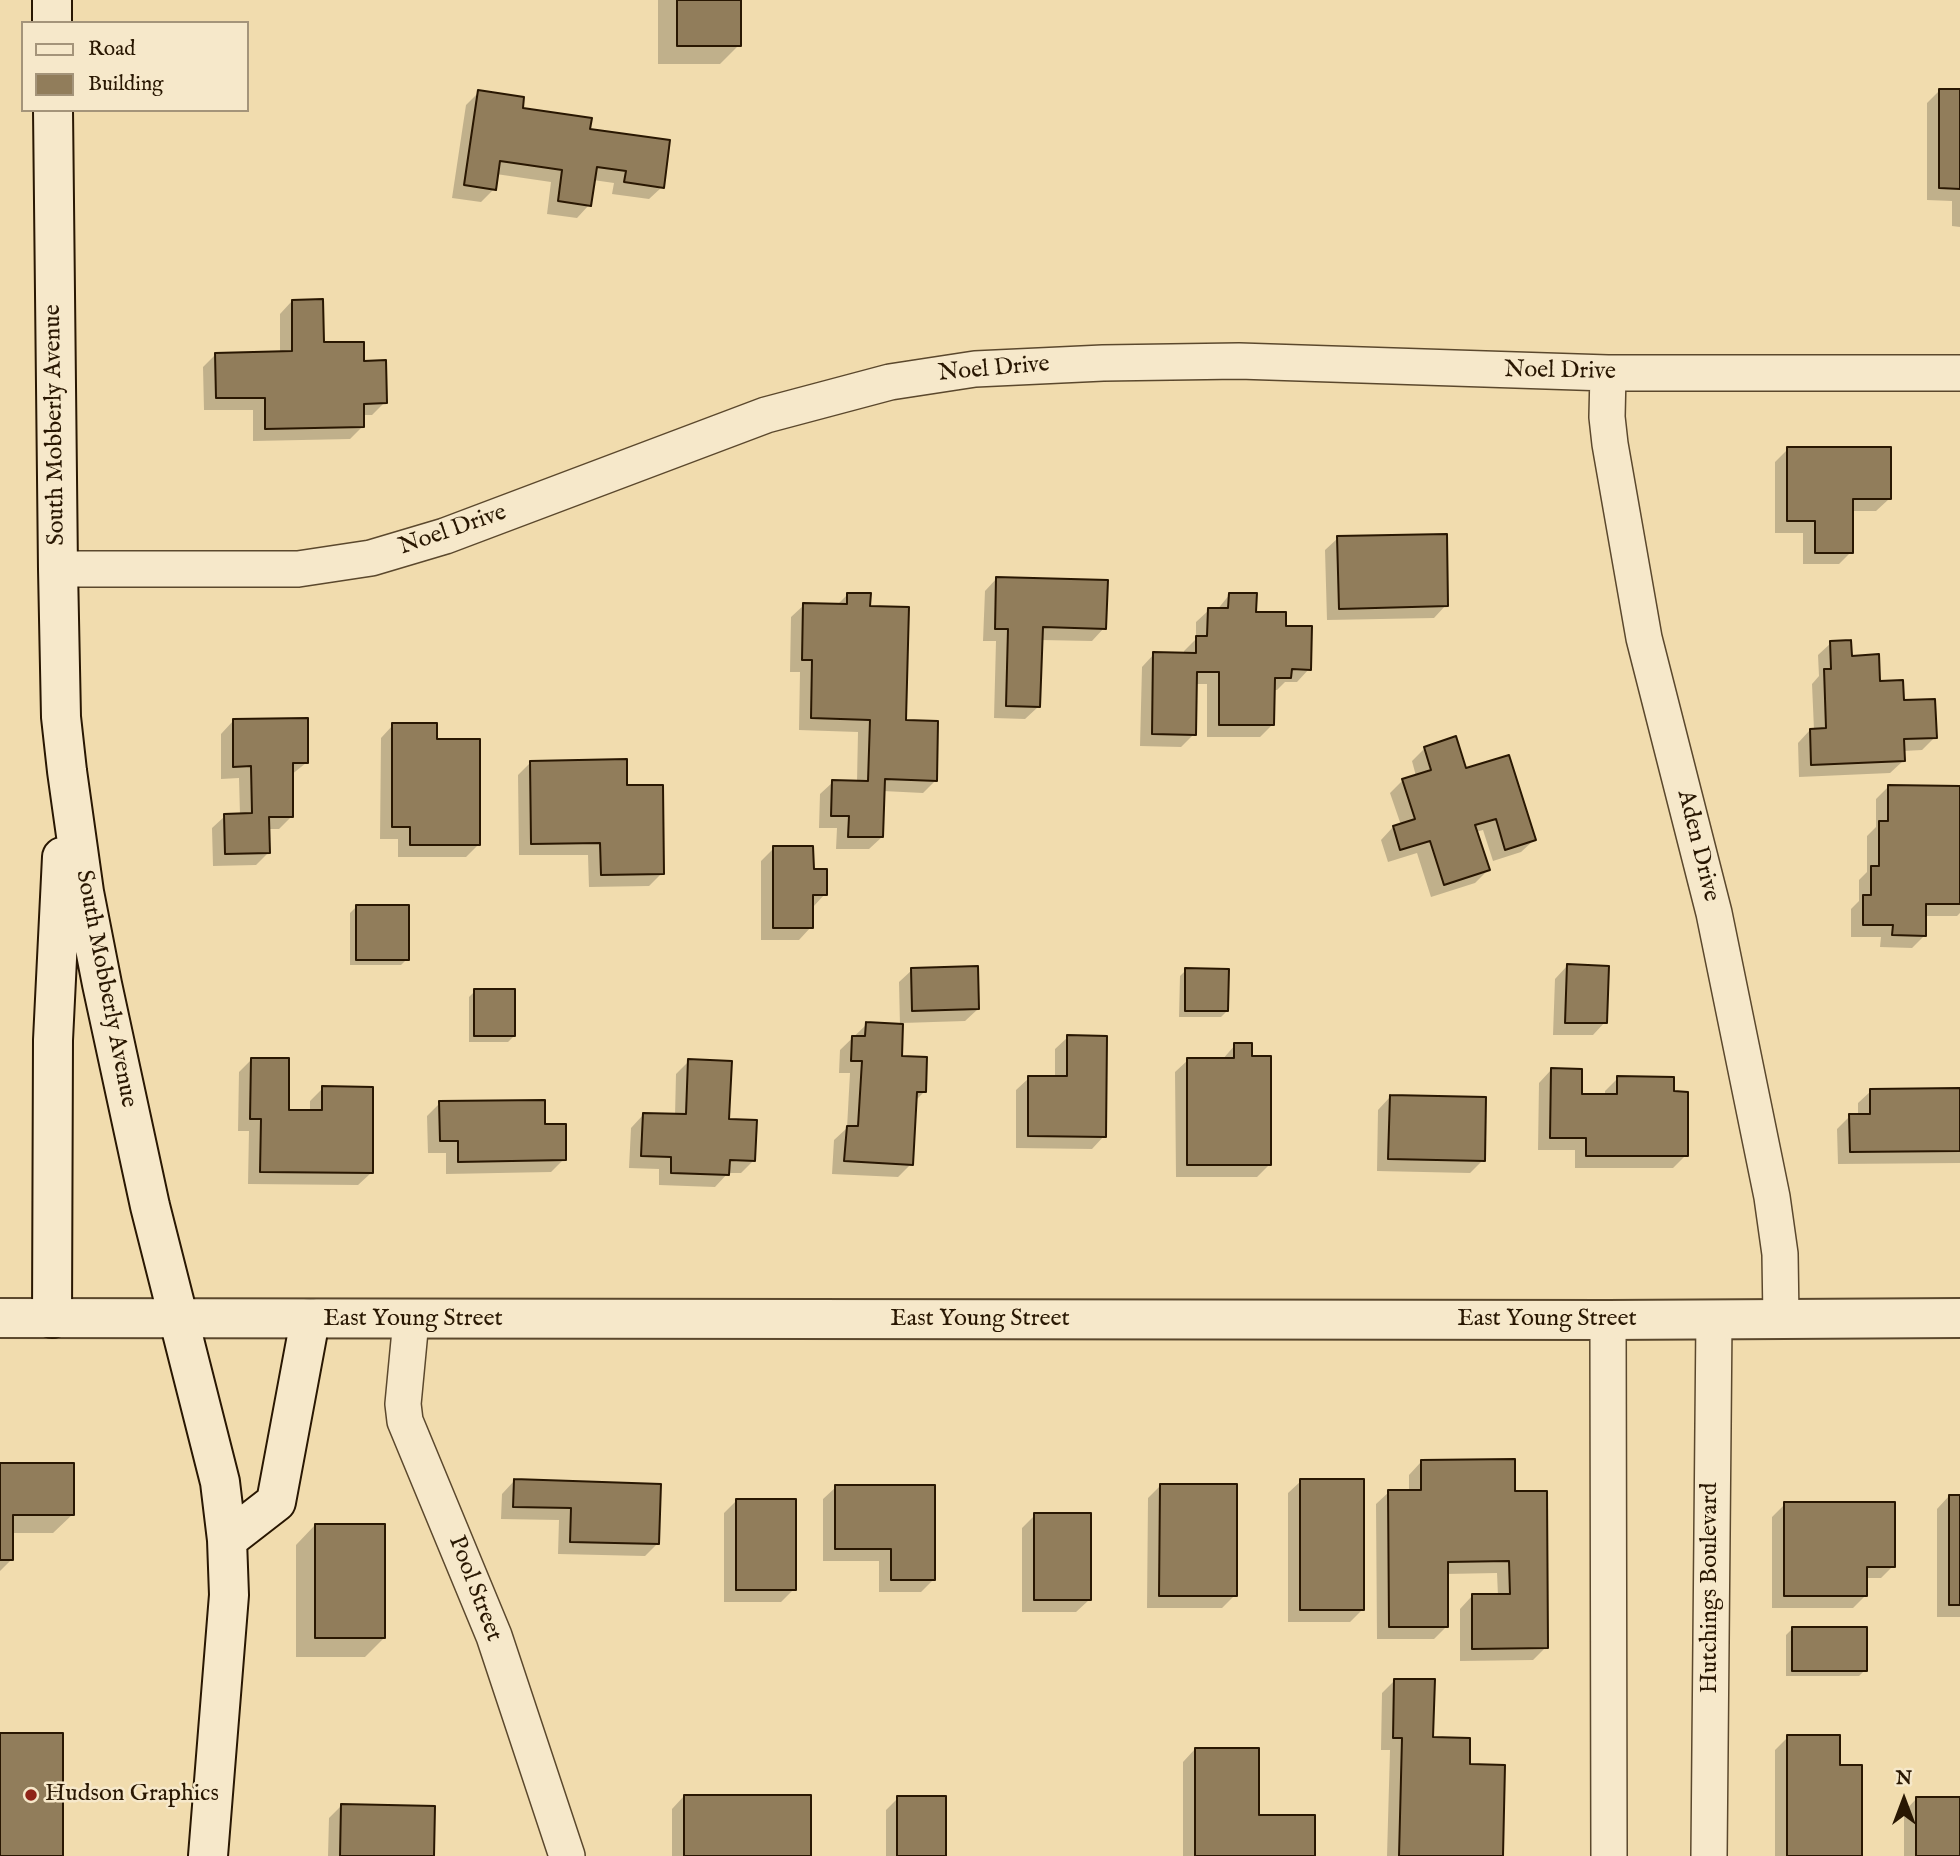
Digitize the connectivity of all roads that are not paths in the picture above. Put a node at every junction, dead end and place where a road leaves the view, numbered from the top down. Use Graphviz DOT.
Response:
graph roads {
  1 [pos="52,0"];
  2 [pos="52,21"];
  3 [pos="53,112"];
  4 [pos="1608,373"];
  5 [pos="1960,373"];
  6 [pos="58,569"];
  7 [pos="67,771"];
  8 [pos="0,1318"];
  9 [pos="52,1318"];
  10 [pos="180,1318"];
  11 [pos="1960,1318"];
  12 [pos="1714,1319"];
  13 [pos="1781,1319"];
  14 [pos="310,1320"];
  15 [pos="411,1321"];
  16 [pos="1608,1321"];
  17 [pos="227,1540"];
  18 [pos="208,1856"];
  19 [pos="567,1856"];
  20 [pos="1609,1856"];
  21 [pos="1709,1856"];
  1 -- 2 [label="main road"];
  3 -- 6 [label="main road, South Mobberly Avenue"];
  4 -- 5 [label="street, Noel Drive"];
  4 -- 6 [label="street, Noel Drive"];
  4 -- 13 [label="street, Aden Drive"];
  6 -- 7 [label="main road, South Mobberly Avenue"];
  7 -- 9 [label="main road"];
  7 -- 10 [label="main road, South Mobberly Avenue"];
  8 -- 9 [label="main road, East Young Street"];
  9 -- 10 [label="main road, East Young Street"];
  10 -- 14 [label="main road, East Young Street"];
  10 -- 17 [label="main road, South Mobberly Avenue"];
  11 -- 13 [label="main road, East Young Street"];
  12 -- 13 [label="main road, East Young Street"];
  12 -- 16 [label="main road, East Young Street"];
  12 -- 21 [label="street, Hutchings Boulevard"];
  14 -- 15 [label="main road, East Young Street"];
  14 -- 17 [label="main road"];
  15 -- 16 [label="main road, East Young Street"];
  15 -- 19 [label="street, Pool Street"];
  16 -- 20 [label="street"];
  17 -- 18 [label="main road, South Mobberly Avenue"];
}
